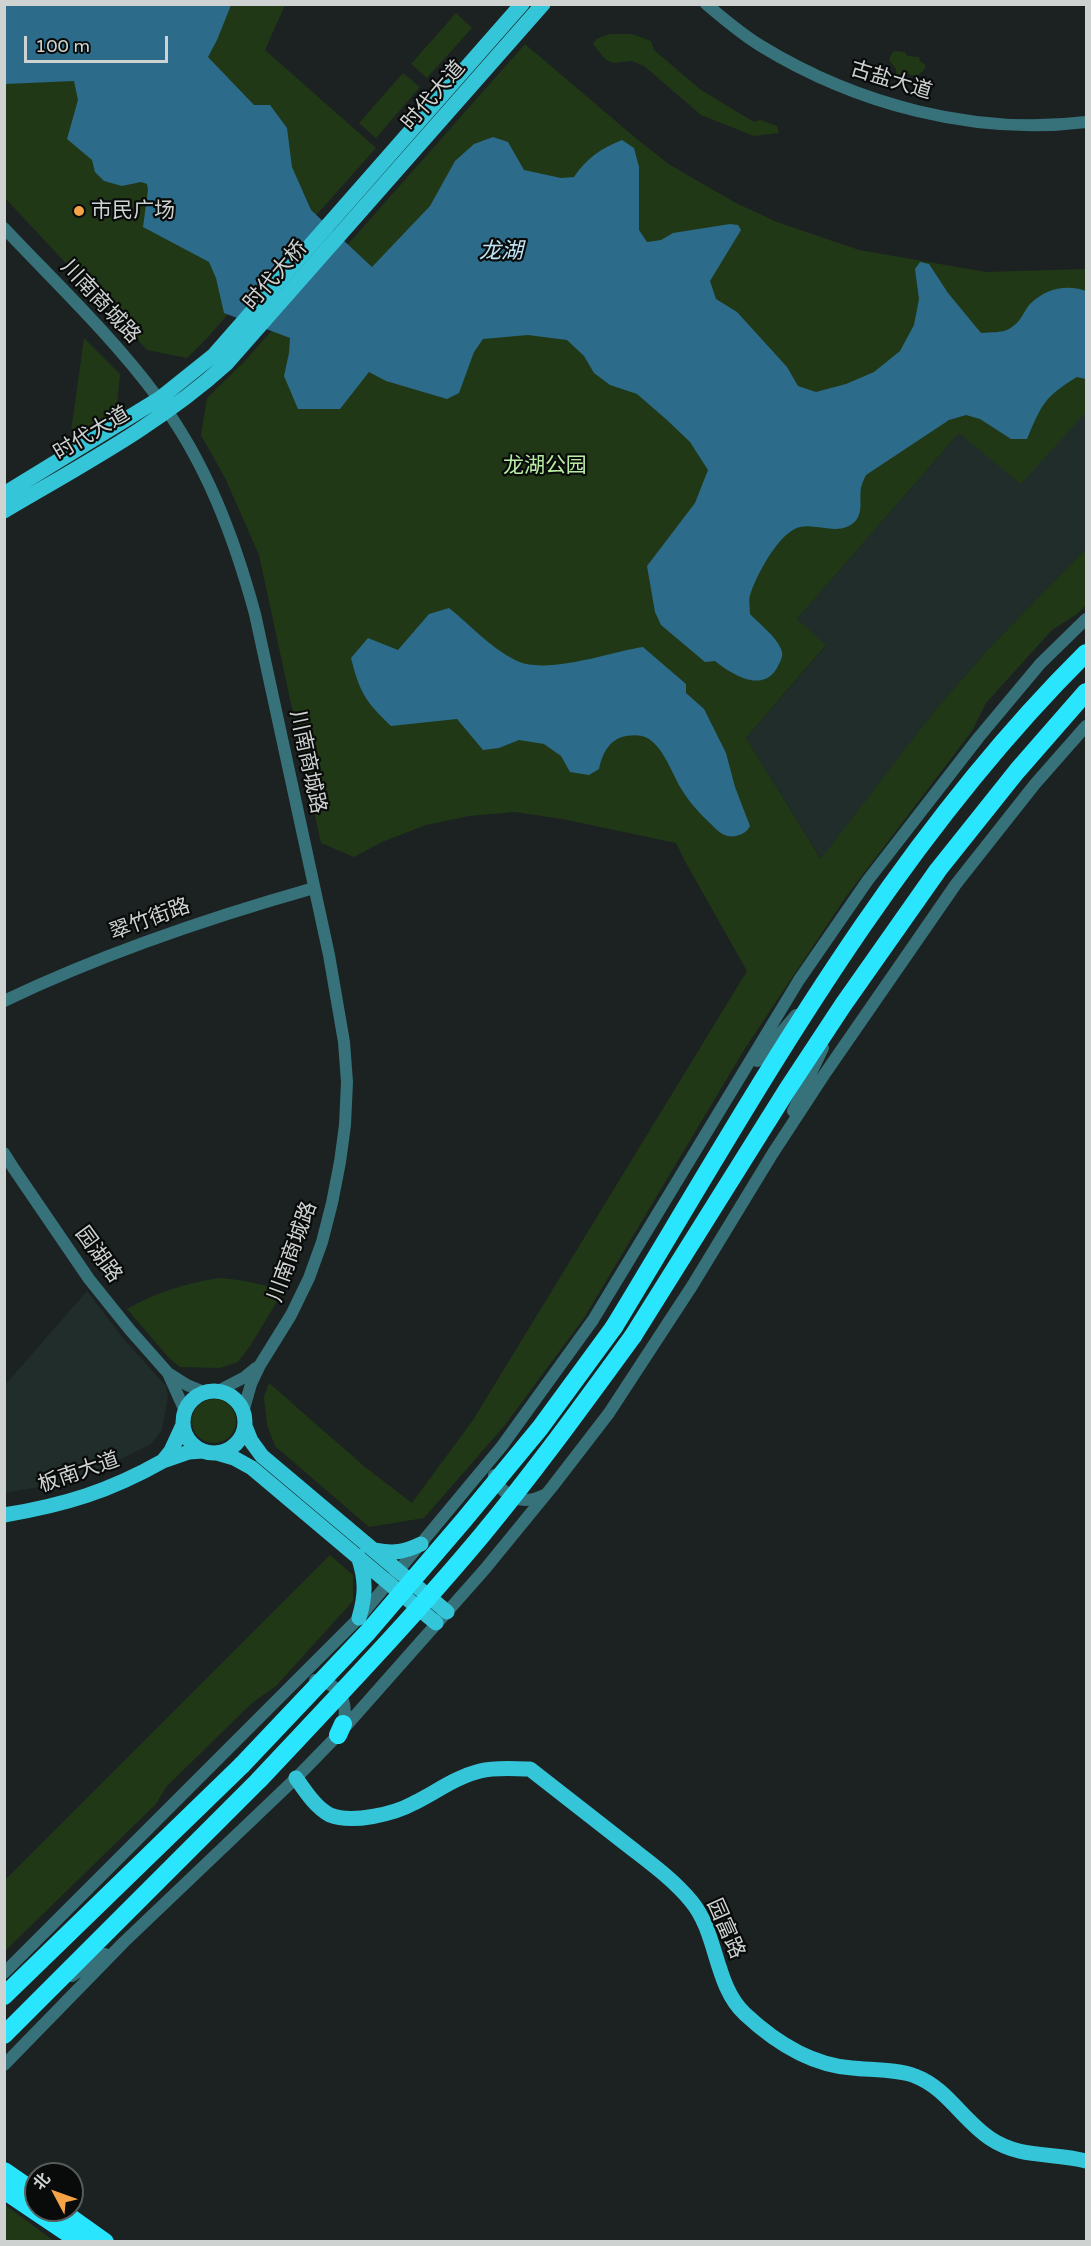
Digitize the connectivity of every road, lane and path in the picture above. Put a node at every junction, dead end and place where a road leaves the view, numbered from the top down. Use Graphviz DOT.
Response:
graph roads {
  1 [pos="522,4"];
  2 [pos="543,4"];
  3 [pos="706,4"];
  4 [pos="1086,122"];
  5 [pos="351,211"];
  6 [pos="4,228"];
  7 [pos="220,360"];
  8 [pos="164,406"];
  9 [pos="4,494"];
  10 [pos="4,511"];
  11 [pos="1086,619"];
  12 [pos="1086,653"];
  13 [pos="1086,692"];
  14 [pos="1086,726"];
  15 [pos="314,888"];
  16 [pos="819,989"];
  17 [pos="4,1001"];
  18 [pos="843,1005"];
  19 [pos="732,1088"];
  20 [pos="4,1153"];
  21 [pos="773,1153"];
  22 [pos="260,1365"];
  23 [pos="168,1373"];
  24 [pos="211,1392"];
  25 [pos="184,1418"];
  26 [pos="244,1419"];
  27 [pos="502,1446"];
  28 [pos="210,1452"];
  29 [pos="163,1461"];
  30 [pos="552,1487"];
  31 [pos="4,1515"];
  32 [pos="421,1544"];
  33 [pos="373,1550"];
  34 [pos="358,1556"];
  35 [pos="394,1577"];
  36 [pos="442,1617"];
  37 [pos="359,1618"];
  38 [pos="292,1687"];
  39 [pos="340,1729"];
  40 [pos="296,1779"];
  41 [pos="43,1936"];
  42 [pos="124,1942"];
  43 [pos="4,1973"];
  44 [pos="48,1990"];
  45 [pos="4,1995"];
  46 [pos="4,2035"];
  47 [pos="4,2065"];
  48 [pos="1086,2161"];
  49 [pos="4,2171"];
  50 [pos="24,2185"];
  51 [pos="4,2190"];
  52 [pos="77,2222"];
  53 [pos="81,2241"];
  54 [pos="105,2241"];
  1 -- 5 [label="main road, 时代大道"];
  2 -- 5 [label="main road, 时代大道"];
  3 -- 4 [label="street, 古盐大道"];
  5 -- 7 [label="main road, 时代大桥"];
  6 -- 8 [label="street, 川南商城路"];
  7 -- 8 [label="main road, 时代大道"];
  8 -- 9 [label="main road, 时代大道"];
  8 -- 10 [label="main road, 时代大道"];
  8 -- 15 [label="street, 川南商城路"];
  11 -- 19 [label="street"];
  12 -- 16 [label="highway"];
  13 -- 18 [label="highway"];
  14 -- 21 [label="street"];
  15 -- 17 [label="street, 翠竹街路"];
  15 -- 22 [label="street, 川南商城路"];
  16 -- 19 [label="street"];
  16 -- 45 [label="highway, bridge"];
  18 -- 21 [label="street"];
  18 -- 44 [label="highway, bridge"];
  19 -- 27 [label="street"];
  20 -- 23 [label="street, 园湖路"];
  21 -- 30 [label="street"];
  22 -- 24 [label="street"];
  22 -- 26 [label="street, 川南商城路"];
  23 -- 24 [label="street"];
  23 -- 25 [label="street"];
  24 -- 25 [label="main road"];
  24 -- 26 [label="main road"];
  25 -- 28 [label="main road"];
  25 -- 29 [label="main road"];
  26 -- 28 [label="main road"];
  26 -- 33 [label="main road"];
  27 -- 30 [label="street"];
  27 -- 32 [label="street"];
  28 -- 29 [label="main road, 板南大道"];
  28 -- 34 [label="main road"];
  29 -- 31 [label="main road, 板南大道"];
  30 -- 36 [label="street"];
  32 -- 33 [label="main road"];
  32 -- 35 [label="street"];
  33 -- 35 [label="main road"];
  34 -- 35 [label="main road"];
  34 -- 37 [label="main road"];
  35 -- 36 [label="main road"];
  35 -- 37 [label="street"];
  36 -- 39 [label="street"];
  37 -- 38 [label="street"];
  38 -- 39 [label="street"];
  38 -- 41 [label="street"];
  39 -- 40 [label="street"];
  40 -- 42 [label="street"];
  40 -- 48 [label="main road, 园富路"];
  41 -- 43 [label="street"];
  41 -- 45 [label="street"];
  42 -- 44 [label="street"];
  42 -- 47 [label="street"];
  44 -- 46 [label="highway"];
  49 -- 50 [label="highway"];
  51 -- 53 [label="highway"];
  52 -- 54 [label="highway"];
}
